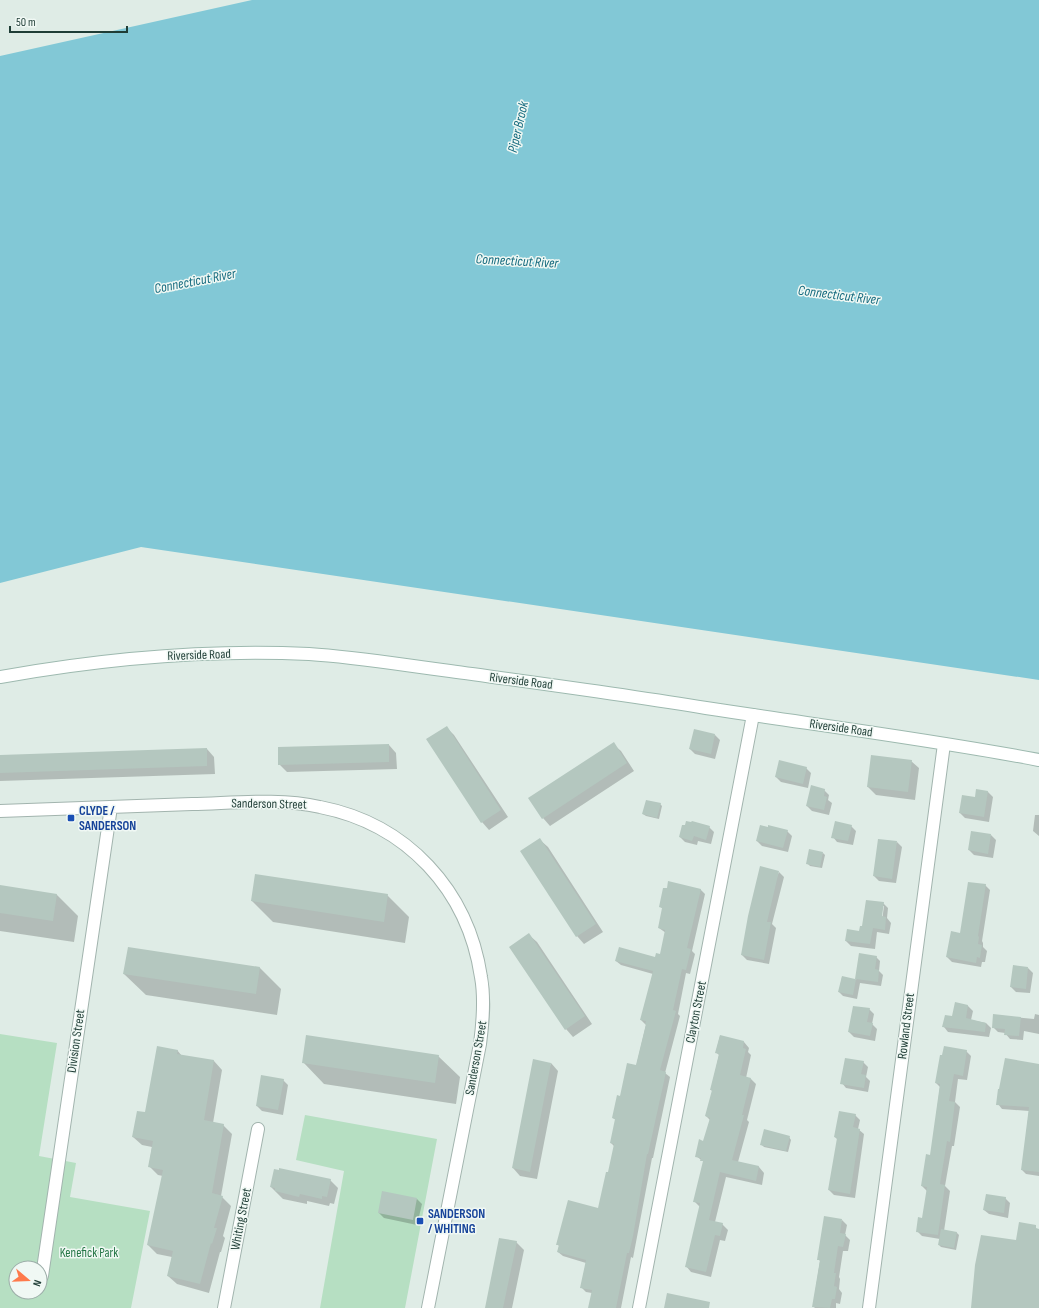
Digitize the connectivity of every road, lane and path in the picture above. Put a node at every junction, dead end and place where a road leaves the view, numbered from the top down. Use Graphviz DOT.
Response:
graph roads {
  1 [pos="0,677"];
  2 [pos="753,715"];
  3 [pos="944,744"];
  4 [pos="1039,760"];
  5 [pos="111,807"];
  6 [pos="0,811"];
  7 [pos="258,1129"];
  8 [pos="44,1260"];
  9 [pos="224,1308"];
  10 [pos="428,1308"];
  11 [pos="638,1308"];
  12 [pos="869,1308"];
  1 -- 2 [label="street, Riverside Road"];
  2 -- 3 [label="street, Riverside Road"];
  2 -- 11 [label="street, Clayton Street"];
  3 -- 4 [label="street, Riverside Road"];
  3 -- 12 [label="street, Rowland Street"];
  5 -- 6 [label="street, Sanderson Street"];
  5 -- 8 [label="street, Division Street"];
  5 -- 10 [label="street, Sanderson Street"];
  7 -- 9 [label="street, Whiting Street"];
}
